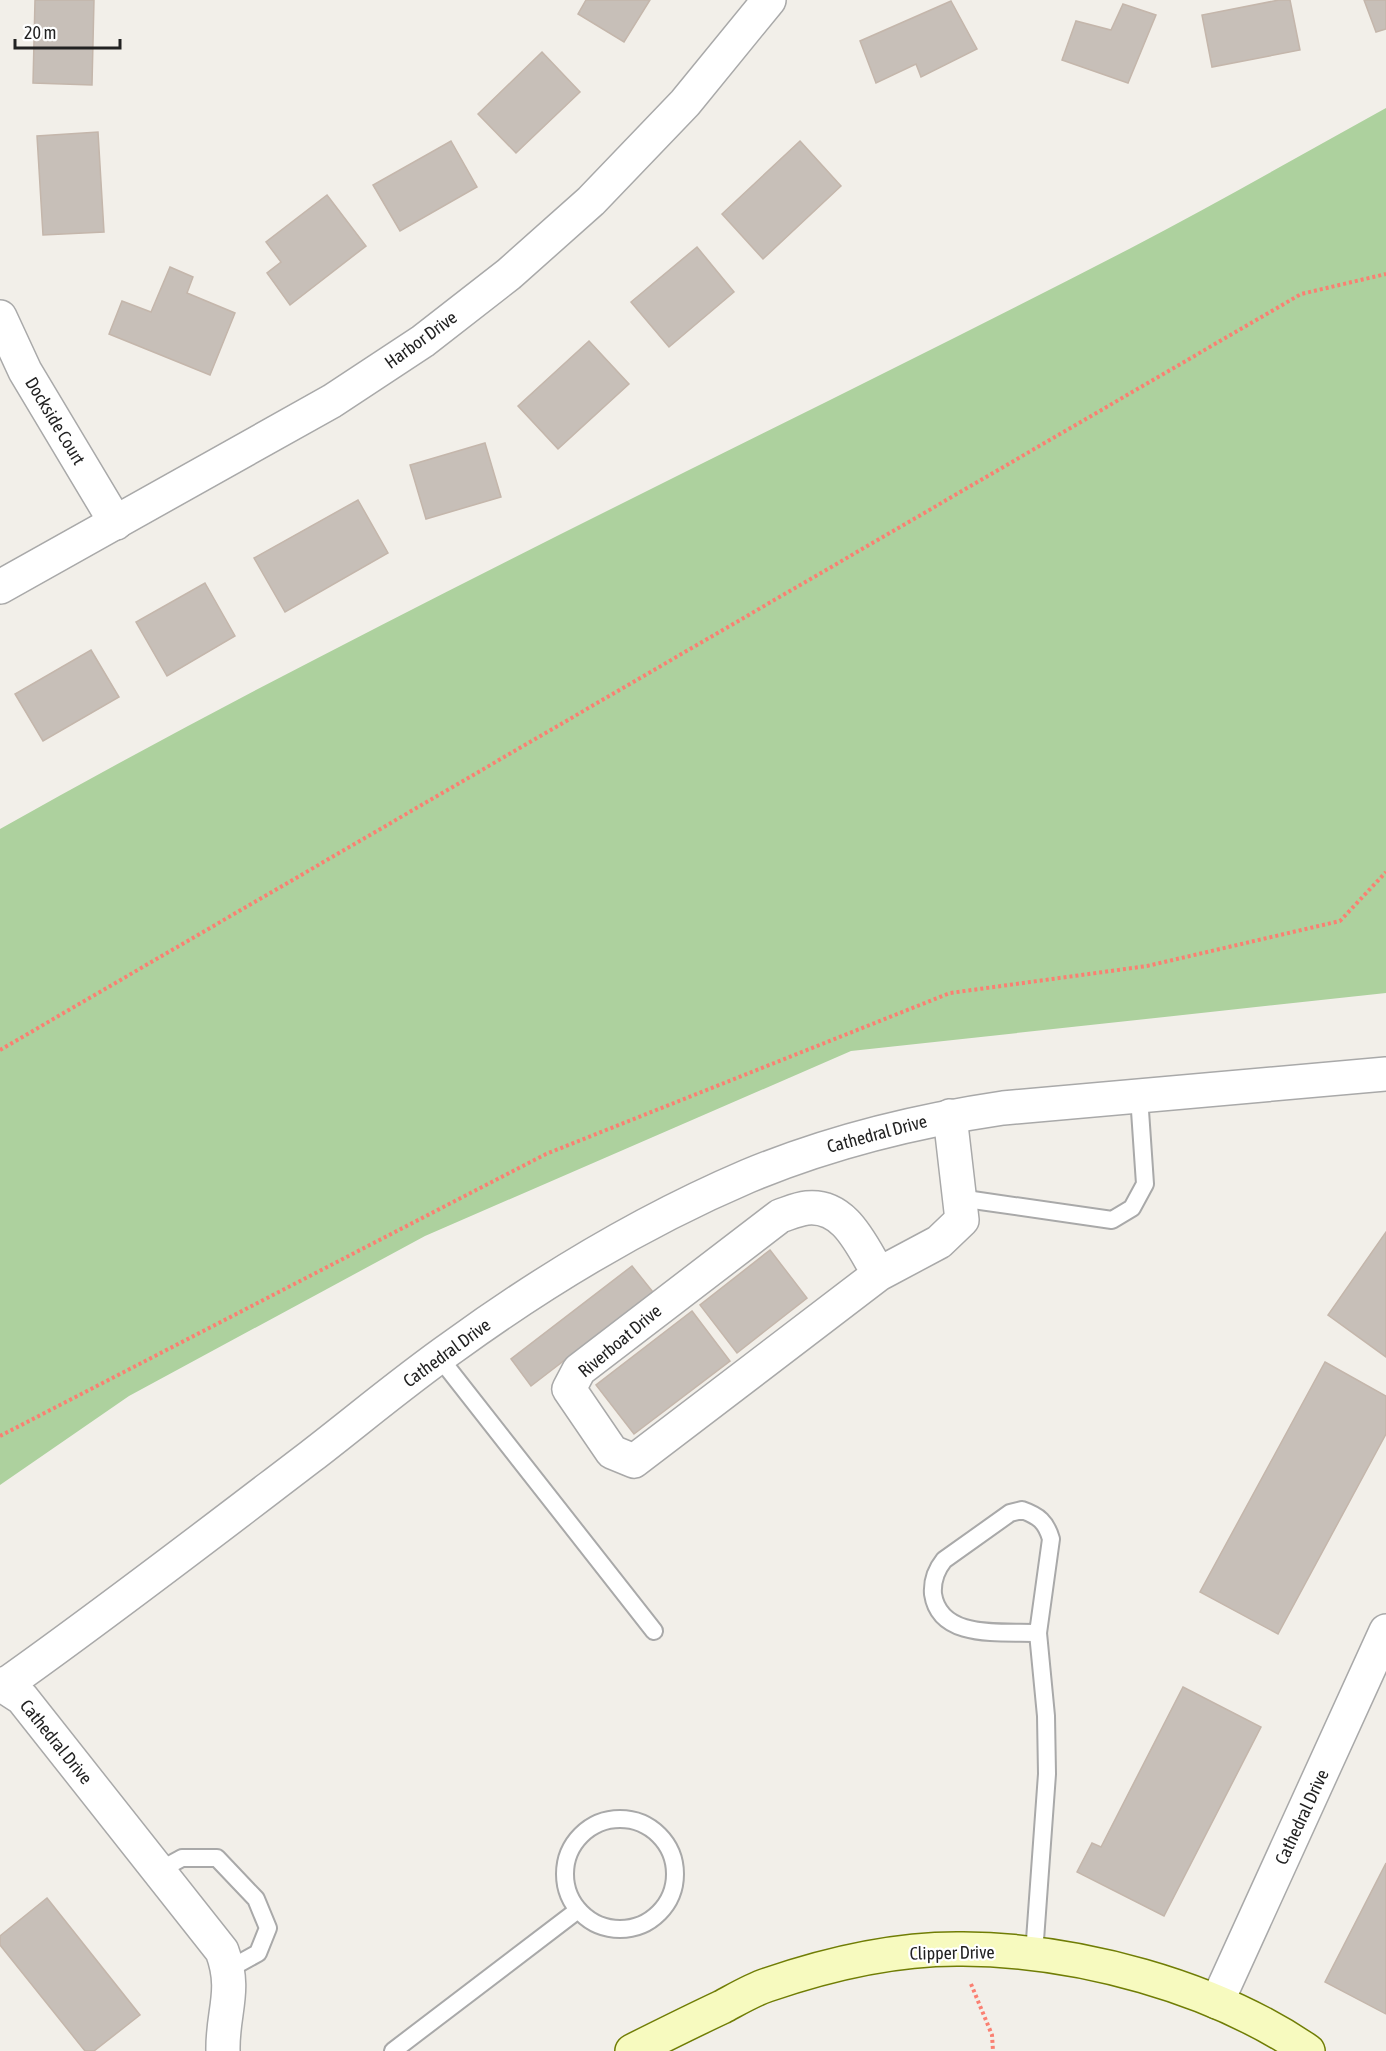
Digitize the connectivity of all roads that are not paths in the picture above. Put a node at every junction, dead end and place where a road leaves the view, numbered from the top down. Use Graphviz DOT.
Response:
graph roads {
  1 [pos="769,0"];
  2 [pos="0,317"];
  3 [pos="116,523"];
  4 [pos="0,587"];
  5 [pos="1386,1074"];
  6 [pos="1139,1096"];
  7 [pos="950,1116"];
  8 [pos="959,1198"];
  9 [pos="879,1274"];
  10 [pos="439,1357"];
  11 [pos="654,1631"];
  12 [pos="1386,1631"];
  13 [pos="1038,1633"];
  14 [pos="2,1685"];
  15 [pos="160,1870"];
  16 [pos="578,1910"];
  17 [pos="1034,1954"];
  18 [pos="229,1970"];
  19 [pos="1217,2002"];
  20 [pos="223,2051"];
  21 [pos="393,2051"];
  22 [pos="632,2051"];
  23 [pos="1308,2051"];
  1 -- 3 [label="street, Harbor Drive"];
  2 -- 3 [label="street, Dockside Court"];
  3 -- 4 [label="street, Harbor Drive"];
  5 -- 6 [label="street, Cathedral Drive"];
  6 -- 7 [label="street, Cathedral Drive"];
  6 -- 8 [label="lane"];
  7 -- 8 [label="street, Riverboat Drive"];
  7 -- 10 [label="street, Cathedral Drive"];
  8 -- 9 [label="street, Riverboat Drive"];
  9 -- 9 [label="street, Riverboat Drive"];
  10 -- 11 [label="lane"];
  10 -- 14 [label="street, Cathedral Drive"];
  12 -- 19 [label="street, Cathedral Drive"];
  13 -- 13 [label="lane"];
  13 -- 17 [label="lane"];
  14 -- 15 [label="street, Cathedral Drive"];
  15 -- 18 [label="street, Cathedral Drive"];
  15 -- 18 [label="lane"];
  16 -- 16 [label="lane"];
  16 -- 21 [label="lane"];
  17 -- 19 [label="street, Clipper Drive"];
  17 -- 22 [label="street, Clipper Drive"];
  18 -- 20 [label="street, Cathedral Drive"];
  19 -- 23 [label="street, Clipper Drive"];
}
